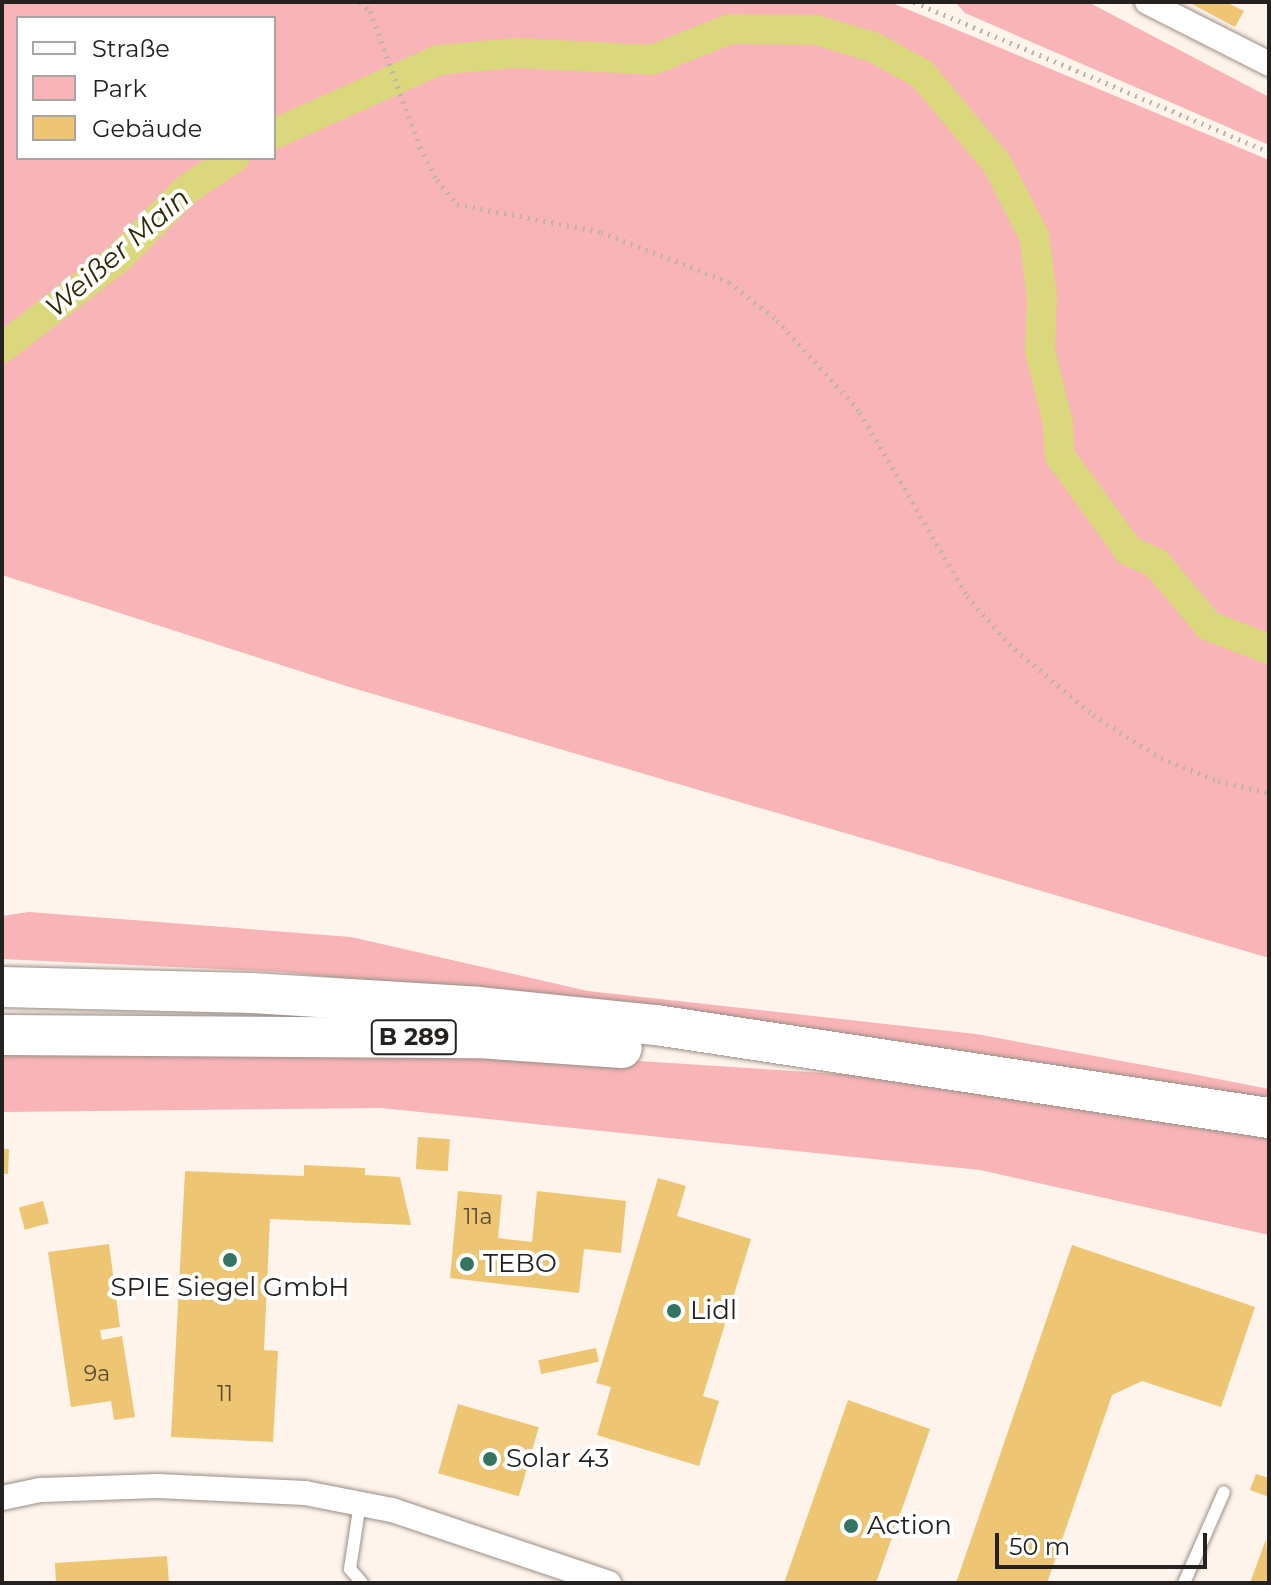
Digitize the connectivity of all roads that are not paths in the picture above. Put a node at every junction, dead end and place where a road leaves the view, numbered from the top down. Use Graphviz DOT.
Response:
graph roads {
  1 [pos="1147,2"];
  2 [pos="1269,64"];
  3 [pos="2,987"];
  4 [pos="2,1035"];
  5 [pos="826,1053"];
  6 [pos="1269,1118"];
  7 [pos="1224,1492"];
  8 [pos="2,1498"];
  9 [pos="360,1503"];
  10 [pos="362,1583"];
  11 [pos="609,1583"];
  12 [pos="1184,1583"];
  1 -- 2 [label="street"];
  3 -- 5 [label="highway, B 289"];
  4 -- 5 [label="highway, B 289"];
  5 -- 6 [label="highway, B 289"];
  7 -- 12 [label="lane"];
  8 -- 9 [label="street"];
  9 -- 10 [label="lane"];
  9 -- 11 [label="street"];
}
